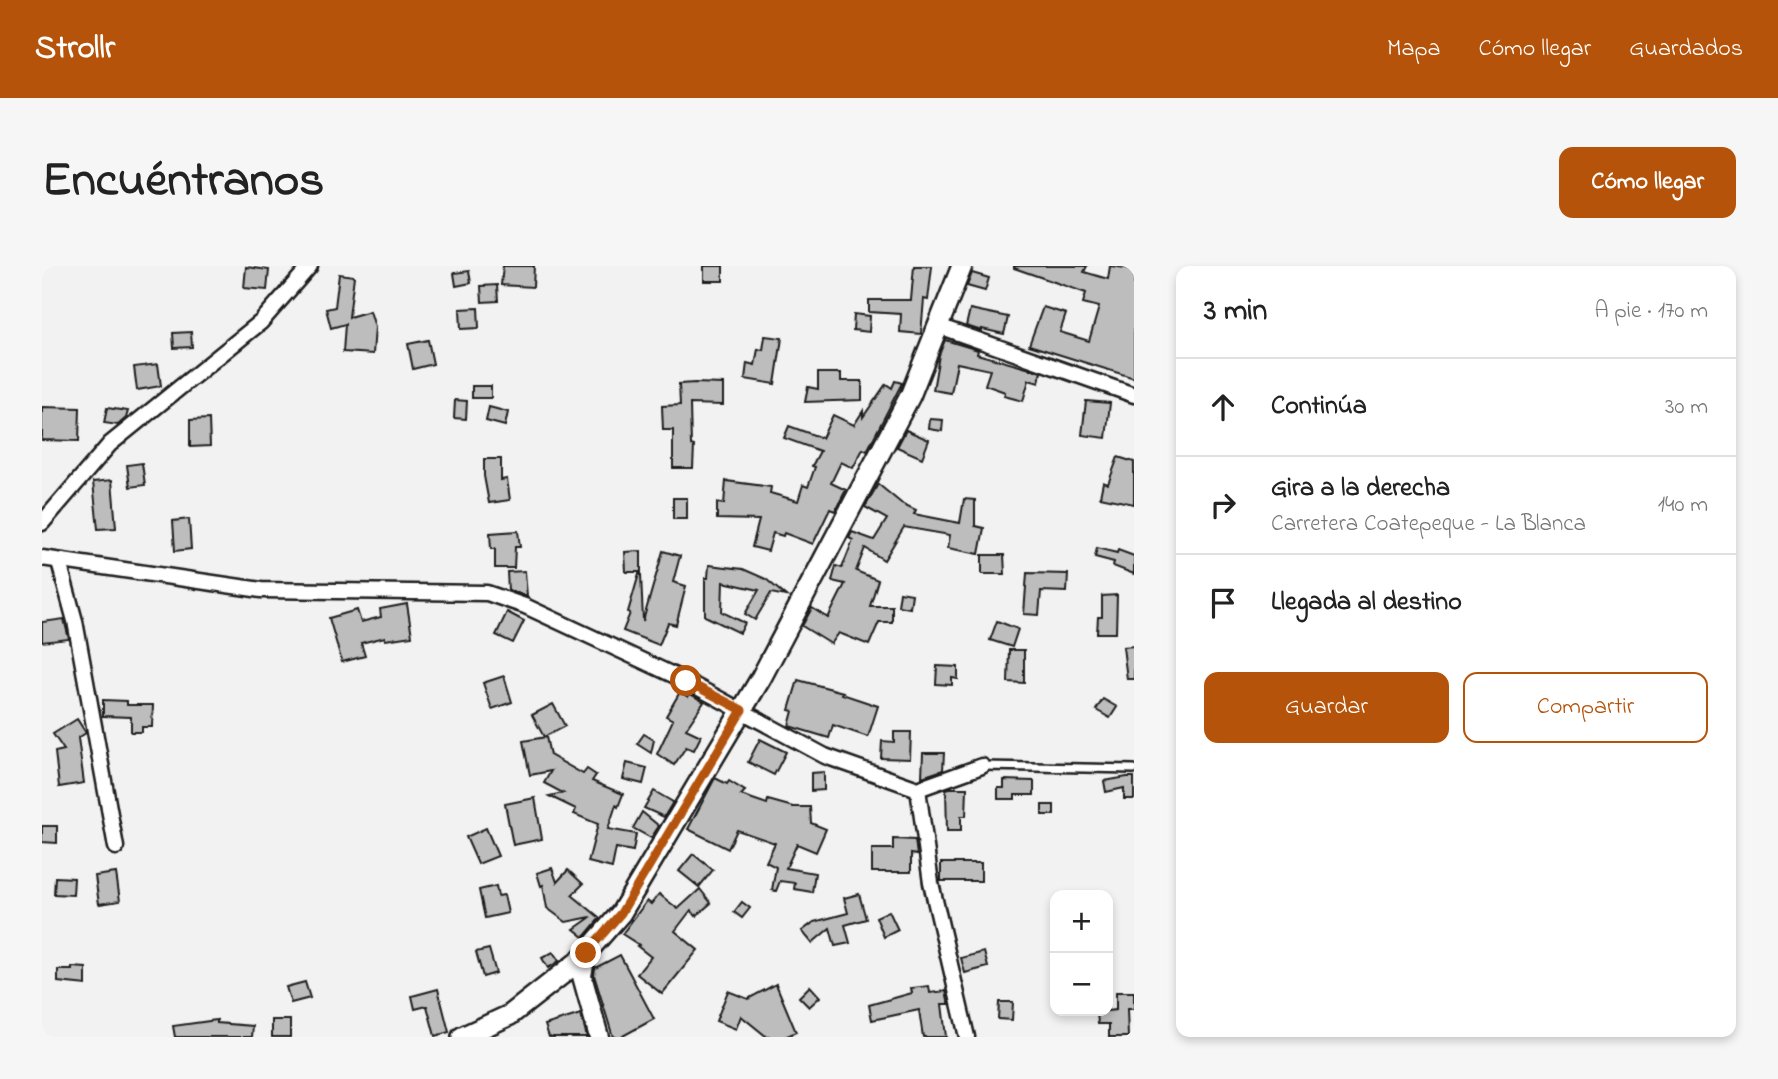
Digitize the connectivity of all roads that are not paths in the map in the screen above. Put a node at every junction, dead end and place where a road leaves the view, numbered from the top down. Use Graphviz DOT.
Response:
graph roads {
  1 [pos="310,266"];
  2 [pos="962,266"];
  3 [pos="938,326"];
  4 [pos="1134,395"];
  5 [pos="42,523"];
  6 [pos="42,558"];
  7 [pos="60,562"];
  8 [pos="742,710"];
  9 [pos="982,766"];
  10 [pos="1134,769"];
  11 [pos="918,789"];
  12 [pos="116,847"];
  13 [pos="586,953"];
  14 [pos="462,1037"];
  15 [pos="599,1037"];
  16 [pos="967,1037"];
  1 -- 5 [label="street"];
  2 -- 3 [label="main road"];
  3 -- 4 [label="street"];
  3 -- 8 [label="main road"];
  6 -- 7 [label="street"];
  7 -- 8 [label="street"];
  7 -- 12 [label="street"];
  8 -- 11 [label="street"];
  8 -- 13 [label="main road"];
  9 -- 10 [label="lane"];
  9 -- 11 [label="street"];
  11 -- 16 [label="street"];
  13 -- 14 [label="main road"];
  13 -- 15 [label="street"];
}
